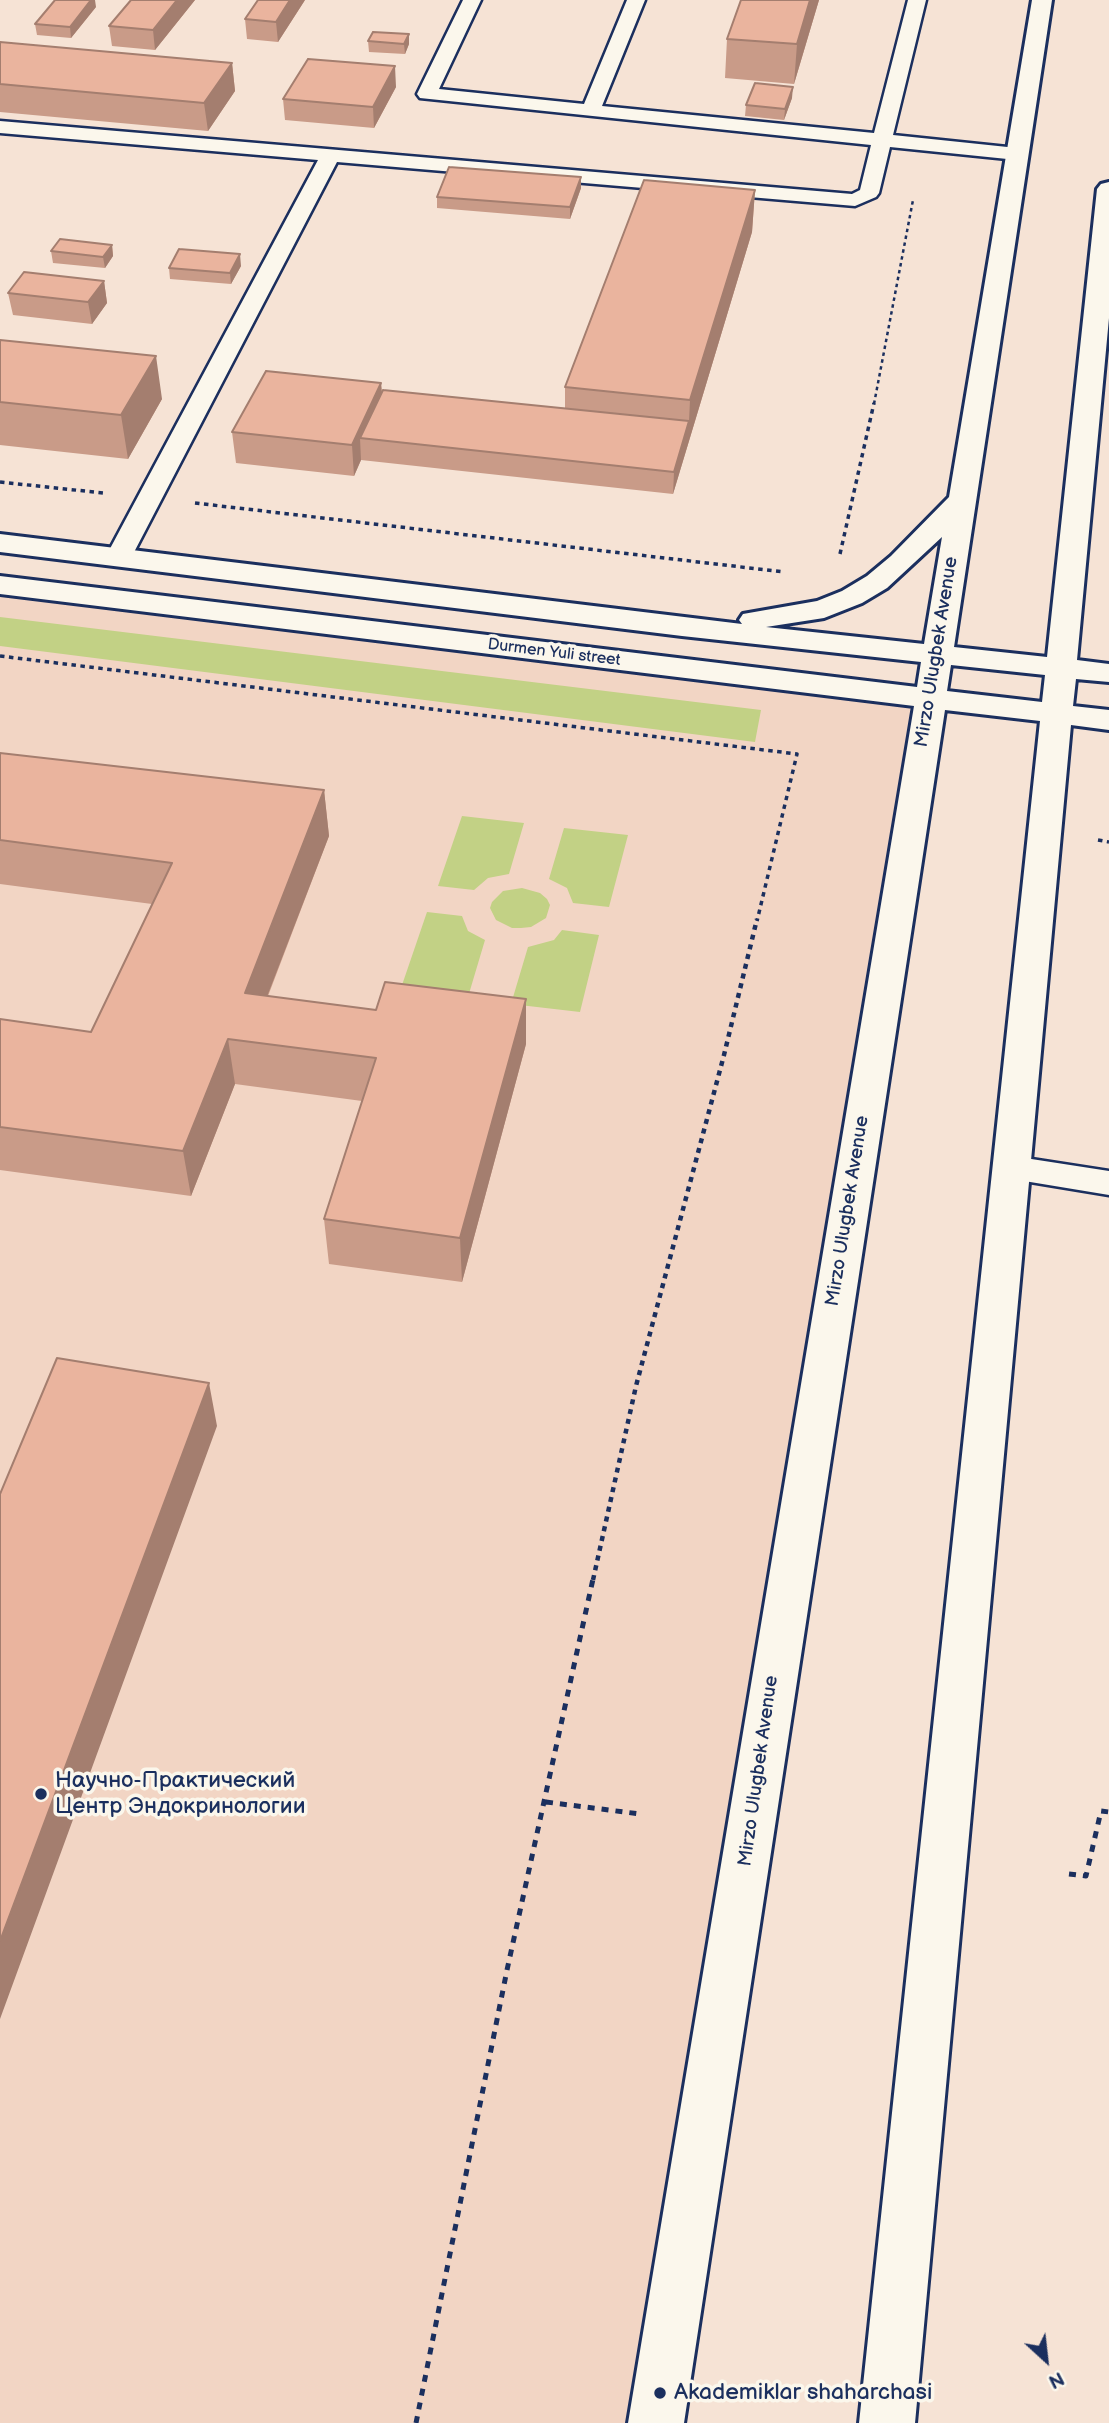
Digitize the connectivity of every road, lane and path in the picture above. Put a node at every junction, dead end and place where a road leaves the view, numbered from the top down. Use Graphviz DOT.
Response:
graph roads {
  1 [pos="472,0"];
  2 [pos="636,0"];
  3 [pos="917,0"];
  4 [pos="1042,0"];
  5 [pos="591,110"];
  6 [pos="0,127"];
  7 [pos="882,140"];
  8 [pos="923,144"];
  9 [pos="1017,154"];
  10 [pos="331,155"];
  11 [pos="1109,188"];
  12 [pos="0,482"];
  13 [pos="149,498"];
  14 [pos="961,501"];
  15 [pos="0,543"];
  16 [pos="118,558"];
  17 [pos="838,565"];
  18 [pos="794,573"];
  19 [pos="0,585"];
  20 [pos="682,626"];
  21 [pos="937,654"];
  22 [pos="0,656"];
  23 [pos="1061,667"];
  24 [pos="1109,673"];
  25 [pos="930,699"];
  26 [pos="1057,714"];
  27 [pos="1109,720"];
  28 [pos="1098,840"];
  29 [pos="1109,842"];
  30 [pos="1012,1168"];
  31 [pos="1109,1183"];
  32 [pos="546,1802"];
  33 [pos="1109,1812"];
  34 [pos="640,1814"];
  35 [pos="1069,1874"];
  36 [pos="416,2423"];
  37 [pos="656,2423"];
  38 [pos="887,2423"];
  1 -- 5 [label="lane"];
  2 -- 5 [label="lane"];
  3 -- 7 [label="lane"];
  4 -- 9 [label="main road, Mirzo Ulugbek Avenue"];
  5 -- 7 [label="lane"];
  6 -- 10 [label="lane"];
  7 -- 8 [label="lane"];
  7 -- 10 [label="lane"];
  8 -- 9 [label="lane"];
  8 -- 17 [label="path"];
  9 -- 14 [label="main road, Mirzo Ulugbek Avenue"];
  10 -- 13 [label="lane"];
  11 -- 23 [label="main road"];
  12 -- 13 [label="path"];
  13 -- 16 [label="lane"];
  13 -- 18 [label="path"];
  14 -- 20 [label="main road"];
  14 -- 21 [label="main road, Mirzo Ulugbek Avenue"];
  15 -- 16 [label="main road"];
  16 -- 20 [label="main road"];
  19 -- 25 [label="main road, Durmen Yuli street"];
  20 -- 21 [label="main road"];
  21 -- 23 [label="main road"];
  21 -- 25 [label="main road, Mirzo Ulugbek Avenue"];
  22 -- 32 [label="path"];
  23 -- 24 [label="main road"];
  23 -- 26 [label="main road"];
  25 -- 26 [label="main road, Durmen Yuli street"];
  25 -- 37 [label="main road, Mirzo Ulugbek Avenue"];
  26 -- 27 [label="main road, Durmen Yuli street"];
  26 -- 30 [label="main road"];
  28 -- 29 [label="path"];
  30 -- 31 [label="lane"];
  30 -- 38 [label="main road"];
  32 -- 34 [label="path"];
  32 -- 36 [label="path"];
  33 -- 35 [label="path"];
}
